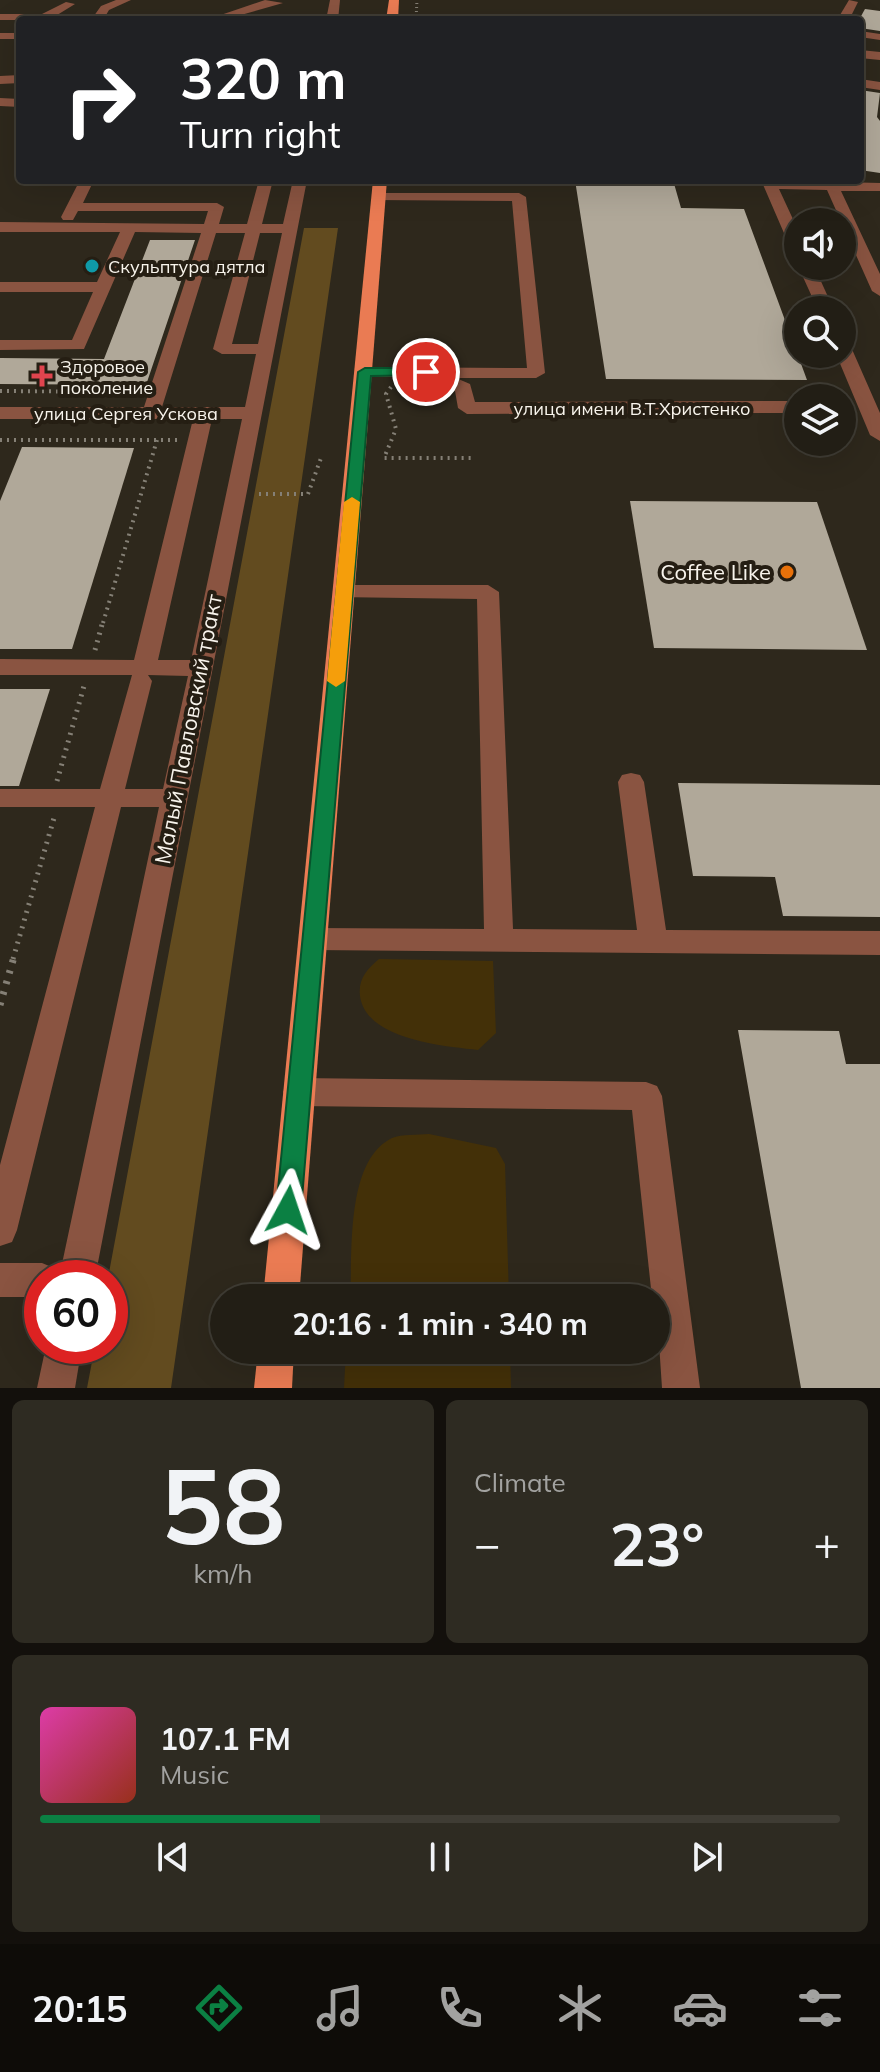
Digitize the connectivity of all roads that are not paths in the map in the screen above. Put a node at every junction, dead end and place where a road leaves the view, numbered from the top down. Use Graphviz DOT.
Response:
graph roads {
  1 [pos="126,0"];
  2 [pos="278,2"];
  3 [pos="853,2"];
  4 [pos="70,4"];
  5 [pos="107,4"];
  6 [pos="49,16"];
  7 [pos="225,16"];
  8 [pos="845,16"];
  9 [pos="85,184"];
  10 [pos="265,184"];
  11 [pos="299,184"];
  12 [pos="770,184"];
  13 [pos="830,184"];
  14 [pos="842,184"];
  15 [pos="880,187"];
  16 [pos="380,188"];
  17 [pos="74,207"];
  18 [pos="784,215"];
  19 [pos="0,227"];
  20 [pos="63,228"];
  21 [pos="129,228"];
  22 [pos="210,229"];
  23 [pos="253,229"];
  24 [pos="290,229"];
  25 [pos="0,287"];
  26 [pos="103,287"];
  27 [pos="880,291"];
  28 [pos="0,345"];
  29 [pos="265,349"];
  30 [pos="853,368"];
  31 [pos="365,372"];
  32 [pos="426,372"];
  33 [pos="784,407"];
  34 [pos="874,408"];
  35 [pos="0,413"];
  36 [pos="151,413"];
  37 [pos="204,413"];
  38 [pos="252,413"];
  39 [pos="880,435"];
  40 [pos="344,592"];
  41 [pos="0,667"];
  42 [pos="199,668"];
  43 [pos="142,674"];
  44 [pos="631,782"];
  45 [pos="0,798"];
  46 [pos="111,798"];
  47 [pos="175,798"];
  48 [pos="313,939"];
  49 [pos="499,940"];
  50 [pos="653,941"];
  51 [pos="880,943"];
  52 [pos="299,1092"];
  53 [pos="0,1230"];
  54 [pos="81,1260"];
  55 [pos="0,1280"];
  56 [pos="24,1280"];
  57 [pos="282,1284"];
  58 [pos="61,1364"];
  59 [pos="275,1364"];
  60 [pos="56,1388"];
  61 [pos="273,1388"];
  62 [pos="681,1388"];
  1 -- 5 [label="street"];
  2 -- 7 [label="street"];
  3 -- 8 [label="street"];
  4 -- 6 [label="street"];
  9 -- 17 [label="street"];
  10 -- 23 [label="street"];
  11 -- 24 [label="street, Малый Павловский тракт"];
  12 -- 18 [label="street"];
  13 -- 27 [label="street"];
  14 -- 15 [label="street"];
  16 -- 31 [label="main road"];
  16 -- 32 [label="street"];
  17 -- 20 [label="street"];
  17 -- 22 [label="street"];
  19 -- 20 [label="street"];
  20 -- 21 [label="street"];
  21 -- 22 [label="street"];
  21 -- 26 [label="street"];
  22 -- 23 [label="street"];
  22 -- 36 [label="street"];
  23 -- 24 [label="street"];
  23 -- 29 [label="street"];
  24 -- 29 [label="street, Малый Павловский тракт"];
  25 -- 26 [label="street"];
  26 -- 28 [label="street"];
  29 -- 38 [label="street, Малый Павловский тракт"];
  30 -- 34 [label="street"];
  31 -- 32 [label="street"];
  31 -- 40 [label="main road"];
  32 -- 33 [label="street, улица имени В.Т.Христенко"];
  34 -- 39 [label="street"];
  35 -- 36 [label="street, улица Сергея Ускова"];
  36 -- 37 [label="street, улица Сергея Ускова"];
  37 -- 38 [label="street, улица Сергея Ускова"];
  37 -- 43 [label="street"];
  38 -- 42 [label="street, Малый Павловский тракт"];
  40 -- 48 [label="main road"];
  40 -- 49 [label="street"];
  41 -- 43 [label="street"];
  42 -- 43 [label="street"];
  42 -- 47 [label="street, Малый Павловский тракт"];
  43 -- 46 [label="street"];
  44 -- 50 [label="street"];
  45 -- 46 [label="street"];
  46 -- 47 [label="street"];
  46 -- 53 [label="street"];
  47 -- 54 [label="street, Малый Павловский тракт"];
  48 -- 49 [label="street"];
  48 -- 52 [label="main road"];
  49 -- 50 [label="street"];
  50 -- 51 [label="street"];
  52 -- 57 [label="main road"];
  52 -- 62 [label="street"];
  55 -- 56 [label="street"];
  58 -- 60 [label="street"];
  59 -- 61 [label="main road"];
}
